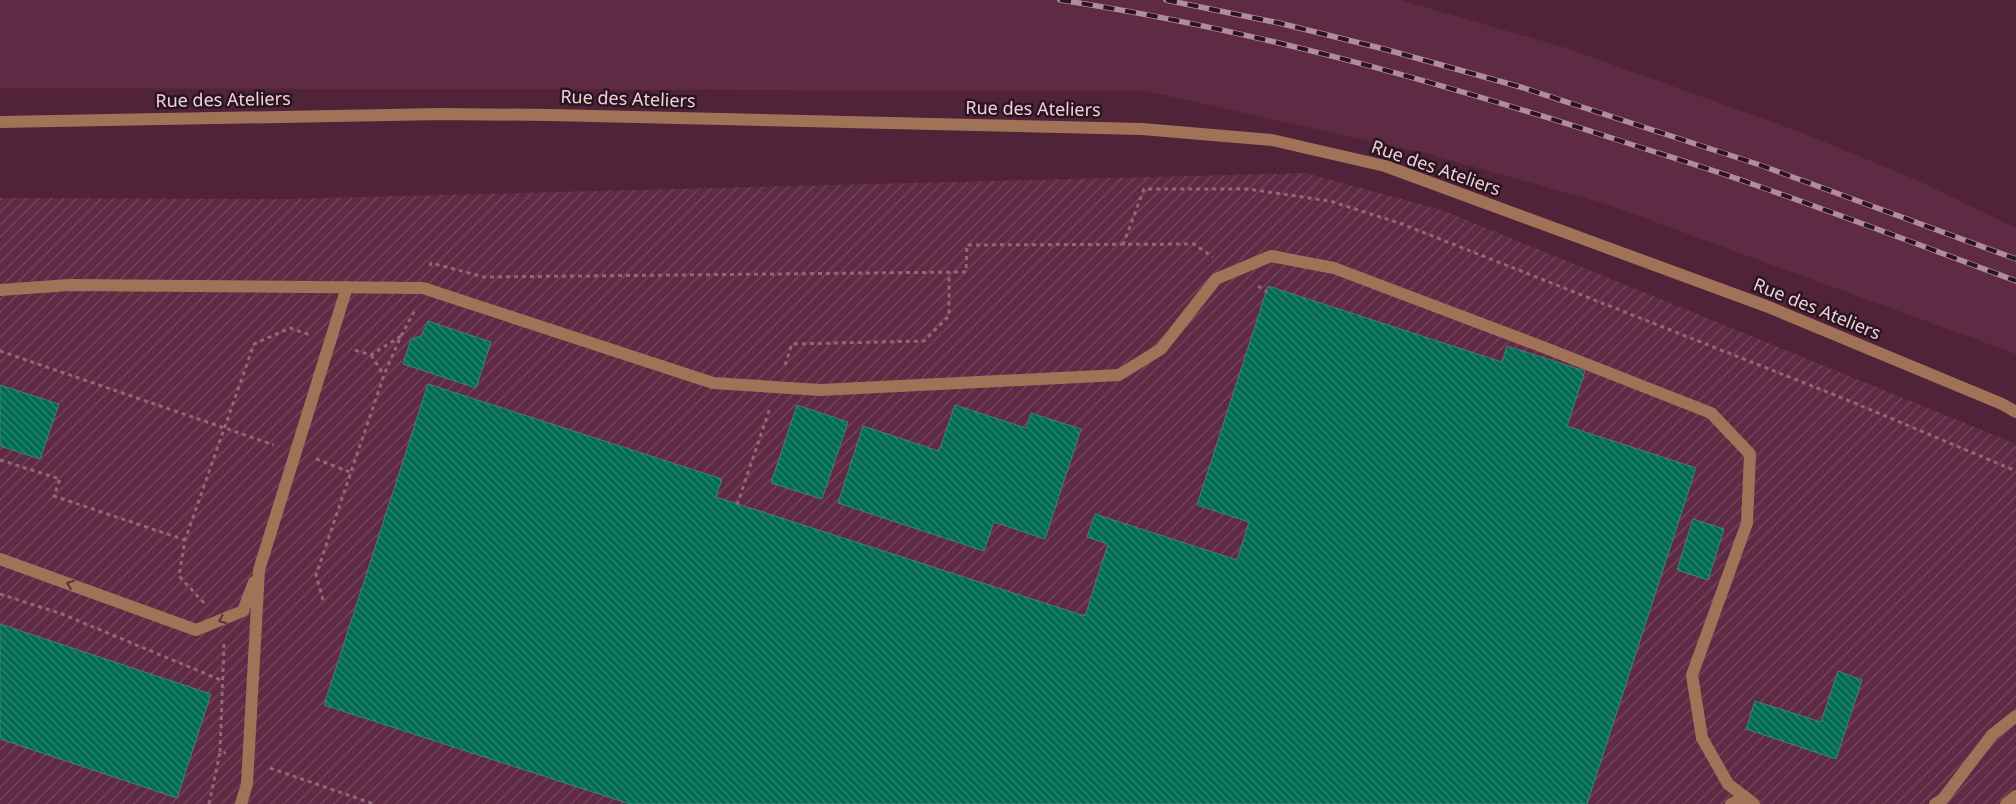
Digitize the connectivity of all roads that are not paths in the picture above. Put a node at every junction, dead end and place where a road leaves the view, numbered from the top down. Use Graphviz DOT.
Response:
graph roads {
  1 [pos="0,122"];
  2 [pos="347,287"];
  3 [pos="0,290"];
  4 [pos="2016,412"];
  5 [pos="0,559"];
  6 [pos="258,570"];
  7 [pos="2016,716"];
  8 [pos="2016,796"];
  9 [pos="1750,801"];
  10 [pos="241,804"];
  11 [pos="1731,804"];
  12 [pos="1934,804"];
  13 [pos="2006,804"];
  1 -- 4 [label="street, Rue des Ateliers"];
  2 -- 3 [label="street"];
  2 -- 6 [label="street"];
  2 -- 9 [label="street"];
  6 -- 5 [label="street, one-way"];
  6 -- 10 [label="street"];
  7 -- 12 [label="street"];
  8 -- 13 [label="street"];
  9 -- 11 [label="street"];
}
